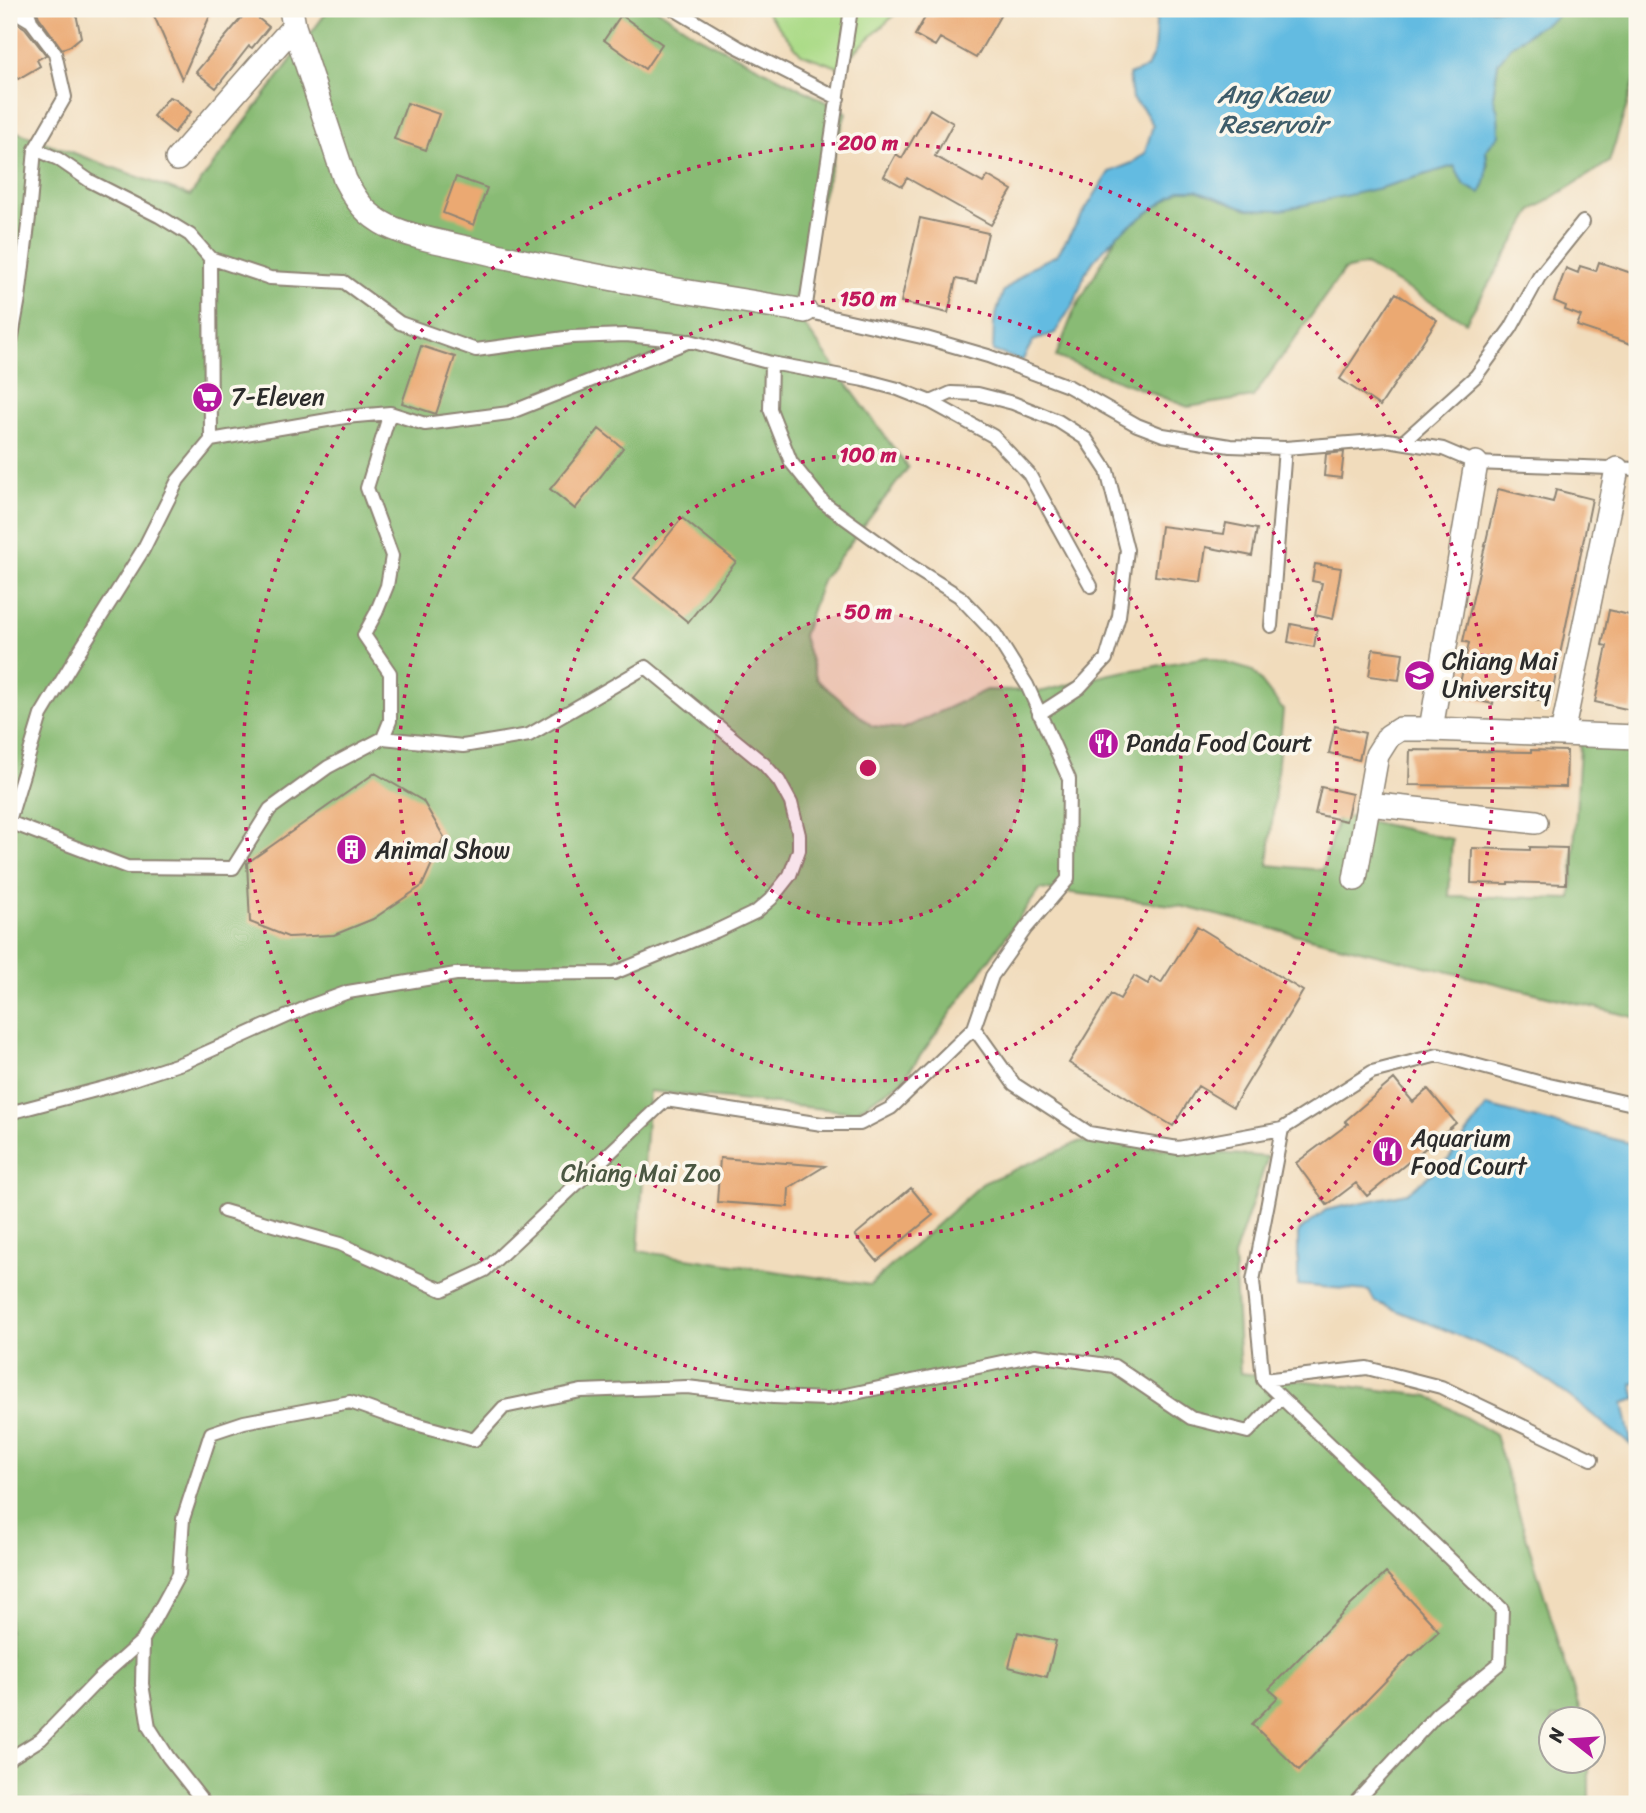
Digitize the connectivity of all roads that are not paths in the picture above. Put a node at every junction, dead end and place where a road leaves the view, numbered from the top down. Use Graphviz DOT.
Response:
graph roads {
  1 [pos="11,9"];
  2 [pos="674,9"];
  3 [pos="851,9"];
  4 [pos="29,15"];
  5 [pos="293,18"];
  6 [pos="838,98"];
  7 [pos="36,149"];
  8 [pos="177,159"];
  9 [pos="1583,222"];
  10 [pos="210,258"];
  11 [pos="805,311"];
  12 [pos="690,341"];
  13 [pos="9,354"];
  14 [pos="771,363"];
  15 [pos="931,402"];
  16 [pos="390,413"];
  17 [pos="211,440"];
  18 [pos="1403,442"];
  19 [pos="1285,448"];
  20 [pos="1476,463"];
  21 [pos="1627,469"];
  22 [pos="1091,586"];
  23 [pos="1270,626"];
  24 [pos="1039,714"];
  25 [pos="1431,729"];
  26 [pos="1562,734"];
  27 [pos="1637,737"];
  28 [pos="383,738"];
  29 [pos="1368,804"];
  30 [pos="9,822"];
  31 [pos="1536,822"];
  32 [pos="1355,879"];
  33 [pos="974,1028"];
  34 [pos="1637,1104"];
  35 [pos="9,1113"];
  36 [pos="1282,1129"];
  37 [pos="224,1211"];
  38 [pos="1263,1380"];
  39 [pos="1281,1397"];
  40 [pos="1592,1459"];
  41 [pos="143,1640"];
  42 [pos="9,1759"];
  43 [pos="205,1804"];
  44 [pos="1354,1804"];
  1 -- 4 [label="lane"];
  2 -- 6 [label="lane"];
  3 -- 6 [label="lane"];
  4 -- 7 [label="lane"];
  5 -- 8 [label="street"];
  5 -- 11 [label="street"];
  6 -- 11 [label="lane"];
  7 -- 10 [label="lane"];
  7 -- 13 [label="lane"];
  9 -- 18 [label="lane"];
  10 -- 12 [label="lane"];
  10 -- 17 [label="lane"];
  11 -- 19 [label="lane"];
  12 -- 14 [label="lane"];
  12 -- 16 [label="lane"];
  14 -- 15 [label="lane"];
  14 -- 24 [label="lane"];
  15 -- 22 [label="lane"];
  15 -- 24 [label="lane"];
  16 -- 17 [label="lane"];
  16 -- 28 [label="lane"];
  17 -- 30 [label="lane"];
  18 -- 19 [label="lane"];
  18 -- 20 [label="lane"];
  19 -- 23 [label="lane"];
  20 -- 21 [label="lane"];
  20 -- 25 [label="street"];
  21 -- 26 [label="street"];
  24 -- 33 [label="lane"];
  25 -- 26 [label="street"];
  25 -- 29 [label="street"];
  26 -- 27 [label="street"];
  28 -- 30 [label="lane"];
  28 -- 35 [label="lane"];
  29 -- 31 [label="street"];
  29 -- 32 [label="street"];
  33 -- 36 [label="lane"];
  33 -- 37 [label="lane"];
  34 -- 36 [label="lane"];
  36 -- 38 [label="lane"];
  38 -- 39 [label="lane"];
  38 -- 40 [label="lane"];
  39 -- 41 [label="lane"];
  39 -- 44 [label="lane"];
  41 -- 42 [label="lane"];
  41 -- 43 [label="lane"];
}
